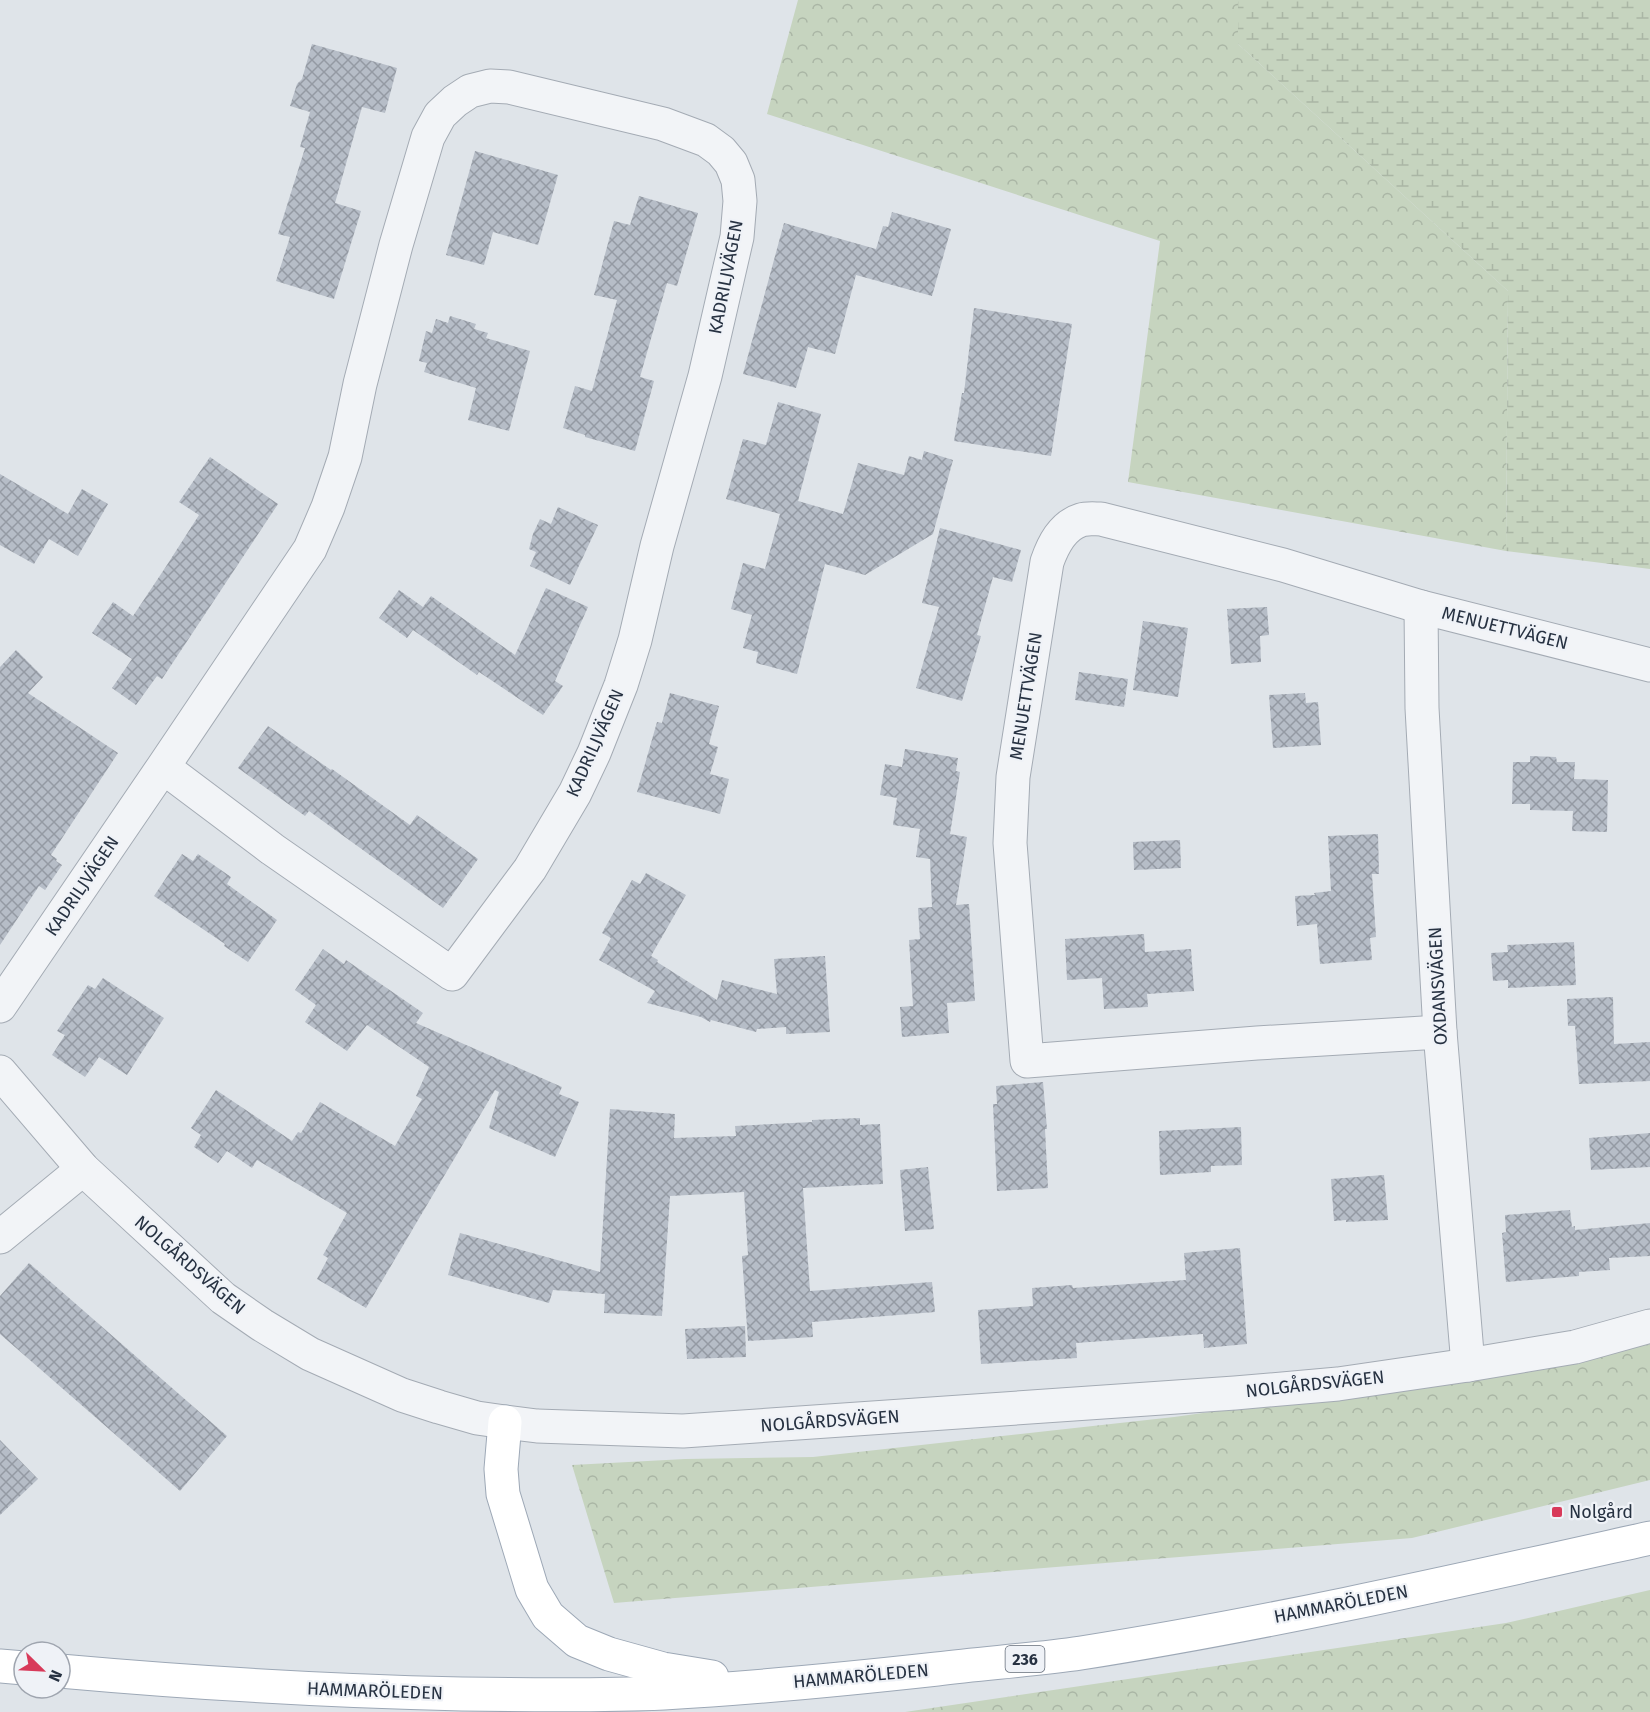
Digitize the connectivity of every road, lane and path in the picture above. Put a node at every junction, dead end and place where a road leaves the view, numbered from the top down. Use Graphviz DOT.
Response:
graph roads {
  1 [pos="1421,607"];
  2 [pos="1650,665"];
  3 [pos="163,767"];
  4 [pos="0,1006"];
  5 [pos="1440,1032"];
  6 [pos="0,1072"];
  7 [pos="83,1169"];
  8 [pos="0,1238"];
  9 [pos="1650,1326"];
  10 [pos="1468,1365"];
  11 [pos="505,1422"];
  12 [pos="1650,1538"];
  13 [pos="72,1672"];
  14 [pos="764,1685"];
  1 -- 2 [label="street, MENUETTVÄGEN"];
  1 -- 5 [label="street, OXDANSVÄGEN"];
  1 -- 5 [label="street, MENUETTVÄGEN"];
  3 -- 3 [label="street, KADRILJVÄGEN"];
  3 -- 4 [label="street, KADRILJVÄGEN"];
  5 -- 10 [label="street, OXDANSVÄGEN"];
  6 -- 7 [label="street, NOLGÅRDSVÄGEN"];
  7 -- 8 [label="street"];
  7 -- 11 [label="street, NOLGÅRDSVÄGEN"];
  9 -- 10 [label="street, NOLGÅRDSVÄGEN"];
  10 -- 11 [label="street, NOLGÅRDSVÄGEN"];
  11 -- 14 [label="main road, 236"];
  12 -- 14 [label="main road, HAMMARÖLEDEN / 236"];
  13 -- 14 [label="main road, HAMMARÖLEDEN / 236"];
}
